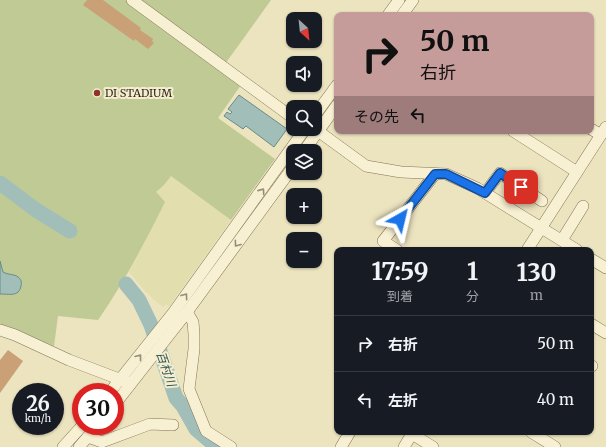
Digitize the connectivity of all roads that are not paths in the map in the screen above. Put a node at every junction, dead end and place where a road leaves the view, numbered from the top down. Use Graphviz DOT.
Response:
graph roads {
  1 [pos="132,0"];
  2 [pos="399,0"];
  3 [pos="413,0"];
  4 [pos="390,12"];
  5 [pos="404,12"];
  6 [pos="334,89"];
  7 [pos="322,105"];
  8 [pos="334,108"];
  9 [pos="286,113"];
  10 [pos="322,122"];
  11 [pos="603,131"];
  12 [pos="518,134"];
  13 [pos="322,135"];
  14 [pos="300,136"];
  15 [pos="577,172"];
  16 [pos="435,174"];
  17 [pos="286,177"];
  18 [pos="485,193"];
  19 [pos="542,201"];
  20 [pos="583,206"];
  21 [pos="541,227"];
  22 [pos="562,240"];
  23 [pos="392,247"];
  24 [pos="529,247"];
  25 [pos="572,247"];
  26 [pos="594,261"];
  27 [pos="606,268"];
  28 [pos="187,312"];
  29 [pos="594,326"];
  30 [pos="0,330"];
  31 [pos="606,333"];
  32 [pos="121,379"];
  33 [pos="118,383"];
  34 [pos="132,384"];
  35 [pos="124,393"];
  36 [pos="173,425"];
  37 [pos="74,435"];
  38 [pos="348,435"];
  39 [pos="412,435"];
  40 [pos="416,435"];
  41 [pos="536,435"];
  42 [pos="88,436"];
  43 [pos="63,447"];
  44 [pos="79,447"];
  45 [pos="231,447"];
  46 [pos="341,447"];
  47 [pos="404,447"];
  48 [pos="433,447"];
  49 [pos="555,447"];
  1 -- 9 [label="street"];
  2 -- 4 [label="street"];
  3 -- 5 [label="street"];
  6 -- 7 [label="street"];
  8 -- 10 [label="street"];
  11 -- 15 [label="street"];
  12 -- 15 [label="street"];
  13 -- 16 [label="street"];
  32 -- 14 [label="street, one-way"];
  15 -- 21 [label="street"];
  16 -- 18 [label="street"];
  16 -- 23 [label="street"];
  17 -- 28 [label="street, one-way"];
  18 -- 19 [label="street"];
  18 -- 21 [label="street"];
  20 -- 22 [label="street"];
  21 -- 22 [label="street"];
  21 -- 24 [label="street"];
  22 -- 25 [label="street"];
  26 -- 27 [label="street"];
  28 -- 34 [label="street"];
  28 -- 45 [label="street"];
  29 -- 31 [label="street"];
  30 -- 32 [label="street"];
  32 -- 33 [label="street"];
  32 -- 34 [label="street"];
  34 -- 35 [label="street"];
  36 -- 42 [label="street"];
  37 -- 43 [label="street"];
  38 -- 46 [label="street"];
  39 -- 47 [label="street"];
  40 -- 48 [label="street"];
  41 -- 49 [label="street"];
  42 -- 44 [label="street"];
}
